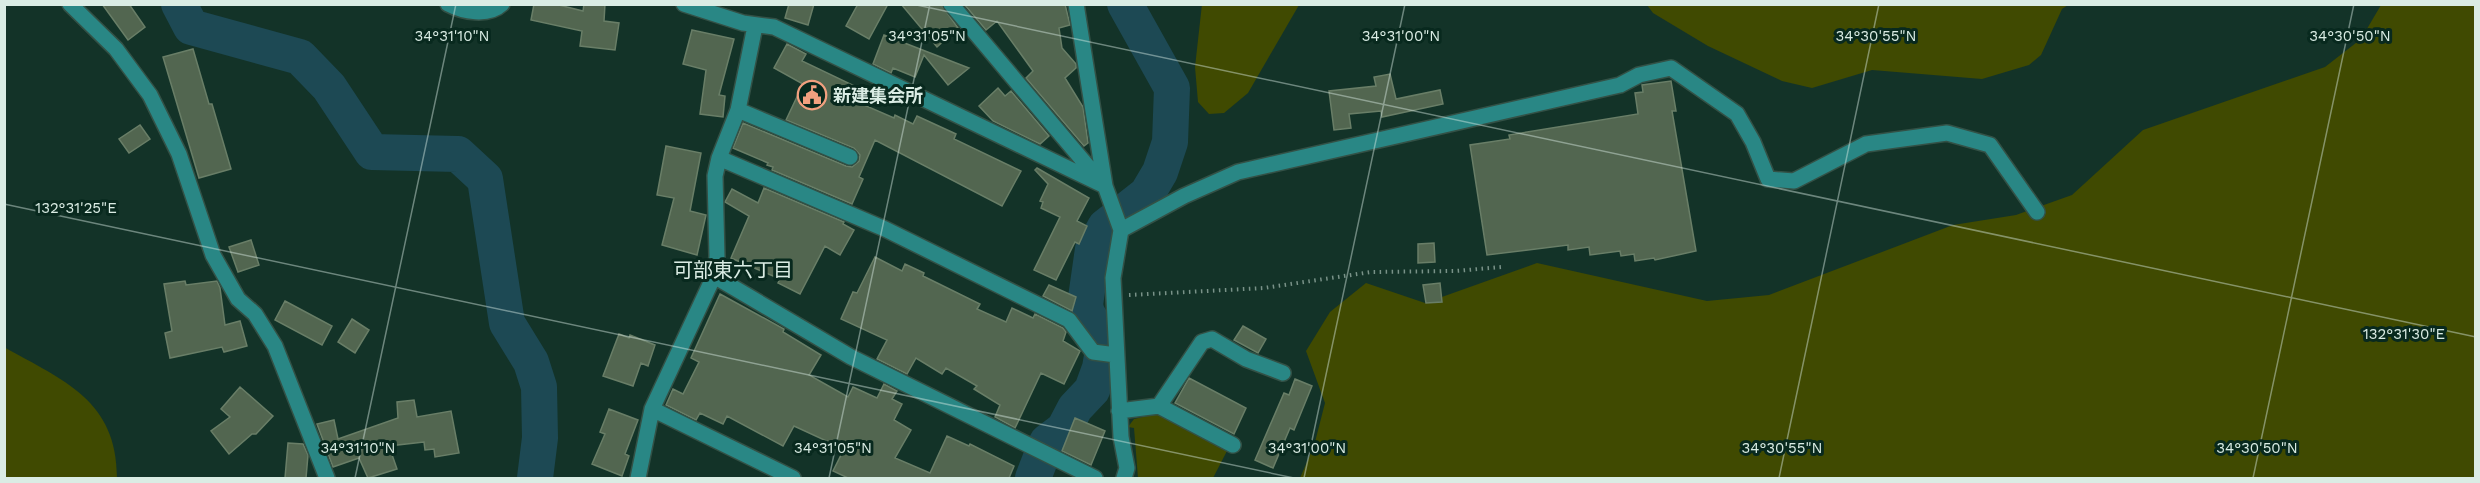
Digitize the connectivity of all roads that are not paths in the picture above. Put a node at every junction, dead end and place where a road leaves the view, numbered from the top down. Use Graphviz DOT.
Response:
graph roads {
  1 [pos="70,4"];
  2 [pos="448,4"];
  3 [pos="502,4"];
  4 [pos="684,4"];
  5 [pos="951,4"];
  6 [pos="1076,4"];
  7 [pos="712,8"];
  8 [pos="752,24"];
  9 [pos="738,110"];
  10 [pos="719,158"];
  11 [pos="850,158"];
  12 [pos="1105,186"];
  13 [pos="2037,212"];
  14 [pos="1118,223"];
  15 [pos="714,276"];
  16 [pos="1107,354"];
  17 [pos="1282,374"];
  18 [pos="1159,406"];
  19 [pos="652,409"];
  20 [pos="1119,411"];
  21 [pos="1233,445"];
  22 [pos="327,478"];
  23 [pos="638,478"];
  24 [pos="794,478"];
  25 [pos="1095,478"];
  26 [pos="1124,478"];
  1 -- 22 [label="street"];
  2 -- 3 [label="street"];
  4 -- 7 [label="street"];
  5 -- 12 [label="street"];
  6 -- 12 [label="street"];
  7 -- 8 [label="street"];
  8 -- 9 [label="street"];
  8 -- 12 [label="street"];
  9 -- 10 [label="street"];
  9 -- 11 [label="street"];
  10 -- 15 [label="street"];
  10 -- 16 [label="street"];
  12 -- 14 [label="street"];
  13 -- 14 [label="street"];
  14 -- 16 [label="street"];
  15 -- 19 [label="street"];
  15 -- 25 [label="street"];
  16 -- 20 [label="street"];
  17 -- 18 [label="street"];
  18 -- 20 [label="street"];
  18 -- 21 [label="street"];
  19 -- 23 [label="street"];
  19 -- 24 [label="street"];
  20 -- 26 [label="street"];
}
